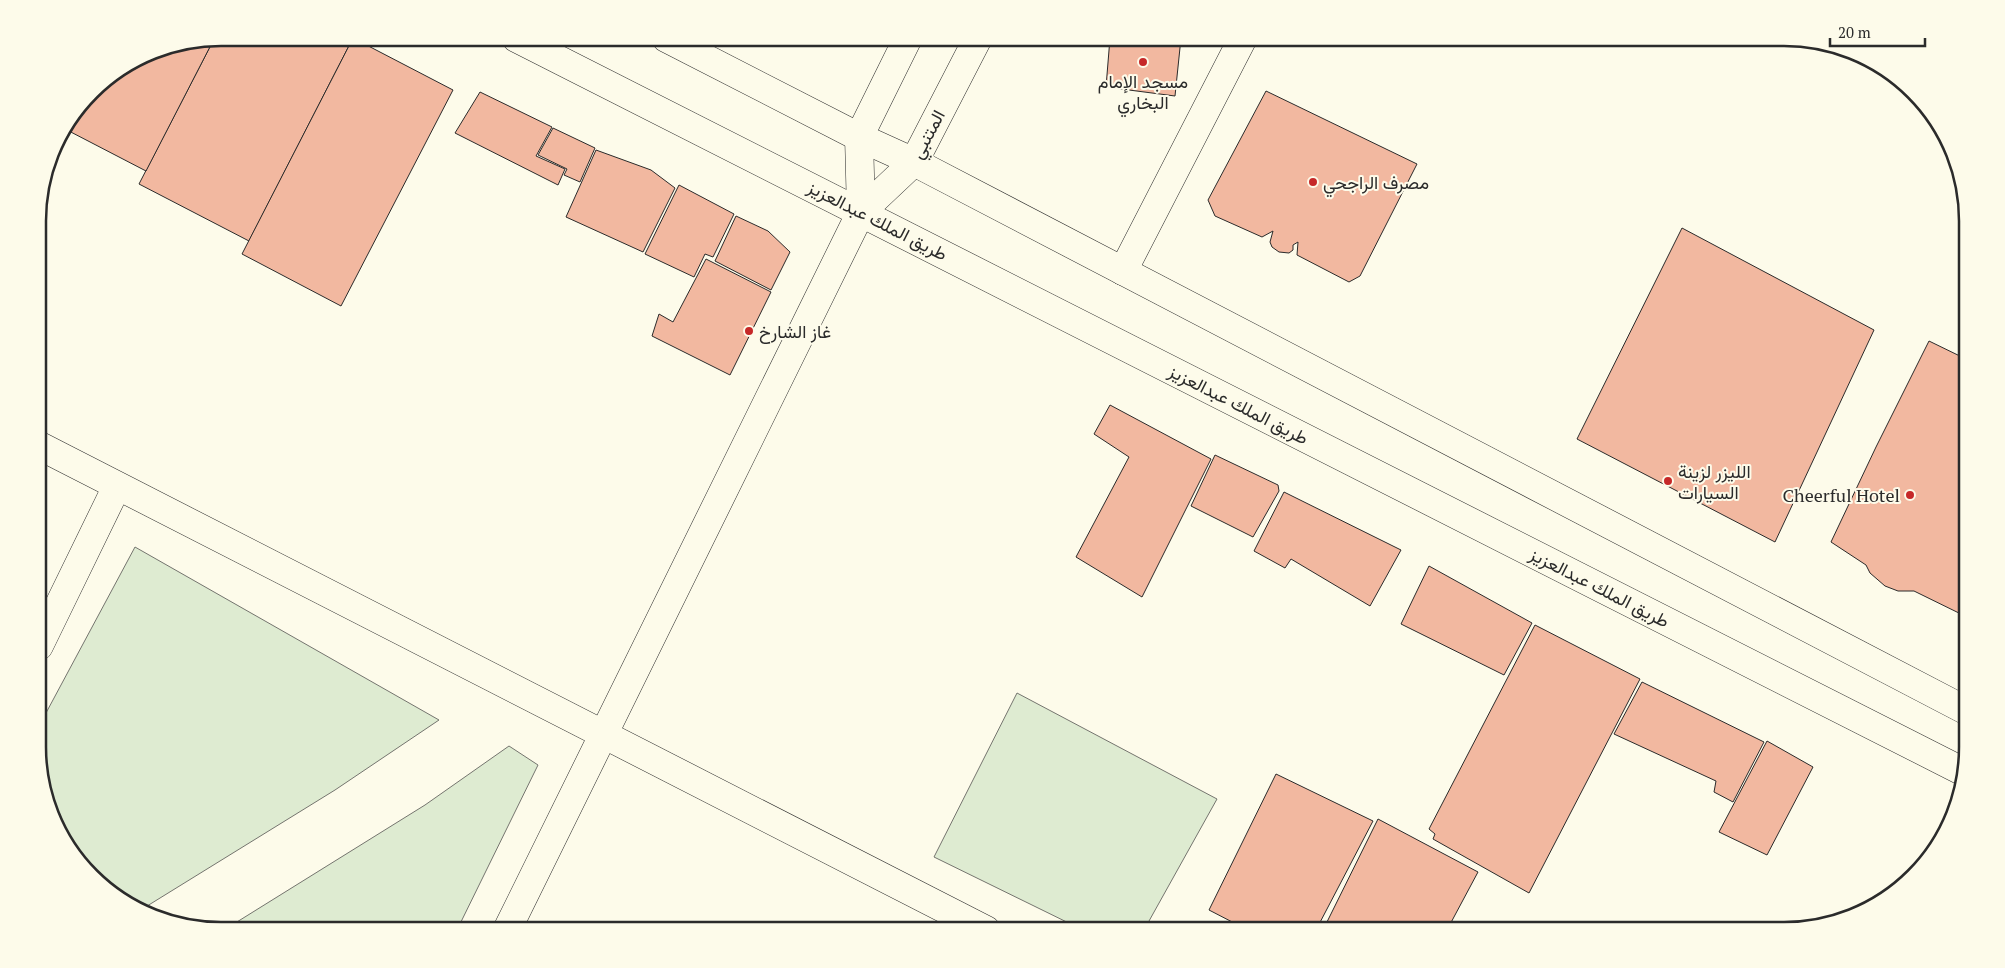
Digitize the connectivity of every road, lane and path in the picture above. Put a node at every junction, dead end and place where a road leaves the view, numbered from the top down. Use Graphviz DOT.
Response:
graph roads {
  1 [pos="1239,46"];
  2 [pos="533,47"];
  3 [pos="683,47"];
  4 [pos="904,47"];
  5 [pos="974,47"];
  6 [pos="859,137"];
  7 [pos="914,162"];
  8 [pos="861,212"];
  9 [pos="1123,271"];
  10 [pos="47,449"];
  11 [pos="117,486"];
  12 [pos="46,631"];
  13 [pos="1959,707"];
  14 [pos="604,734"];
  15 [pos="1957,768"];
  16 [pos="511,922"];
  17 [pos="969,922"];
  1 -- 9 [label="main road"];
  2 -- 8 [label="main road, طريق الملك عبدالعزيز"];
  3 -- 6 [label="main road"];
  4 -- 6 [label="main road"];
  5 -- 7 [label="main road, المتنبي"];
  6 -- 7 [label="main road"];
  6 -- 8 [label="main road"];
  7 -- 8 [label="main road, المتنبي"];
  7 -- 9 [label="main road"];
  8 -- 14 [label="main road"];
  8 -- 15 [label="main road, طريق الملك عبدالعزيز"];
  9 -- 13 [label="main road"];
  10 -- 11 [label="main road"];
  11 -- 12 [label="main road"];
  11 -- 14 [label="main road"];
  14 -- 16 [label="main road"];
  14 -- 17 [label="main road"];
}
